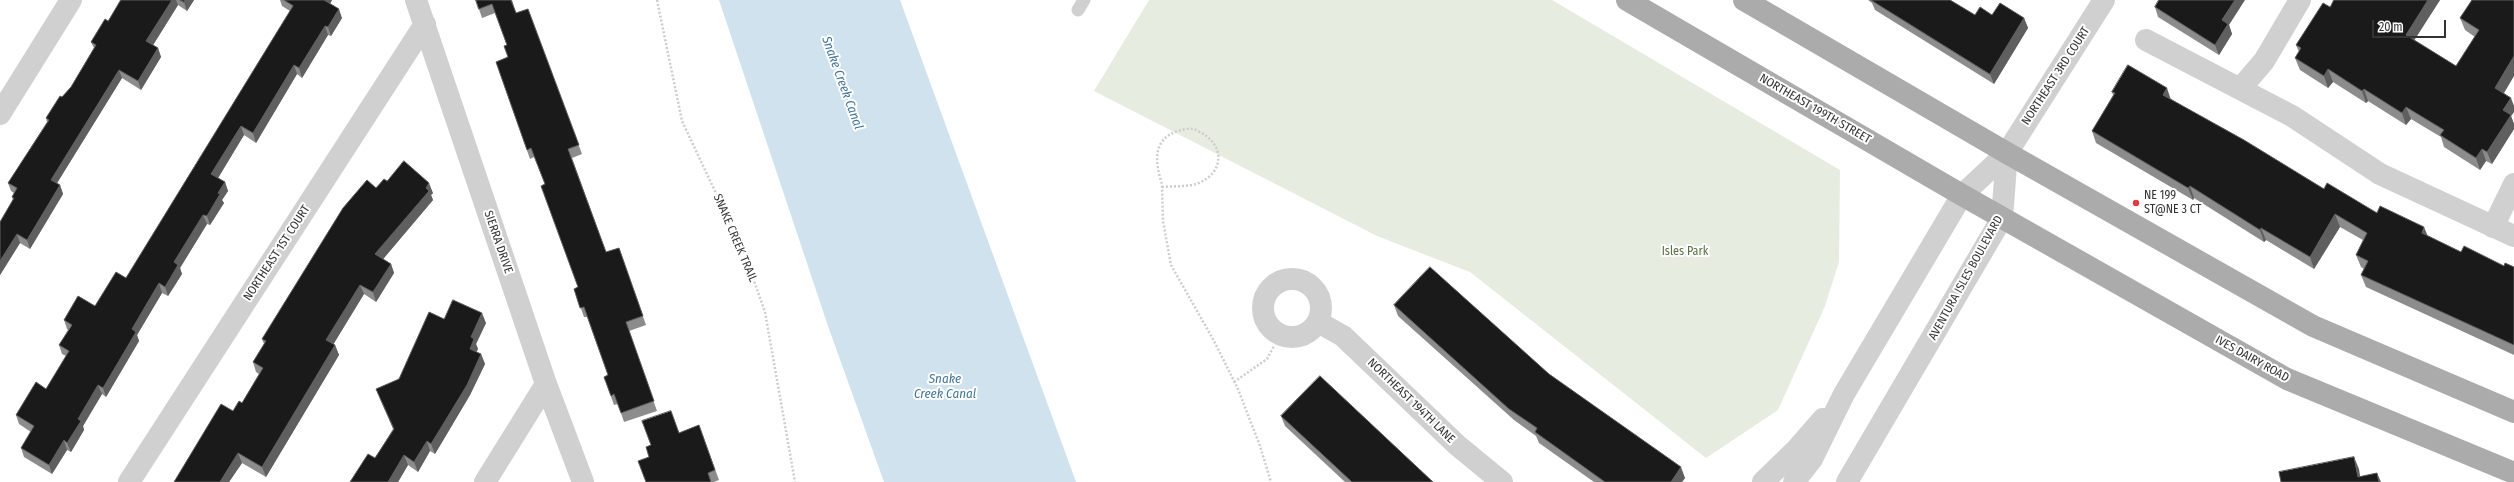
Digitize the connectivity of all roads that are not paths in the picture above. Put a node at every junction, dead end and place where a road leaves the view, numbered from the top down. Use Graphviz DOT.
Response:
graph roads {
  1 [pos="71,0"];
  2 [pos="416,0"];
  3 [pos="1627,0"];
  4 [pos="1744,0"];
  5 [pos="2300,0"];
  6 [pos="2095,3"];
  7 [pos="425,24"];
  8 [pos="2146,40"];
  9 [pos="2240,89"];
  10 [pos="0,114"];
  11 [pos="2007,152"];
  12 [pos="2514,184"];
  13 [pos="1962,195"];
  14 [pos="2002,218"];
  15 [pos="2493,227"];
  16 [pos="2514,236"];
  17 [pos="1318,322"];
  18 [pos="546,384"];
  19 [pos="1844,394"];
  20 [pos="2514,412"];
  21 [pos="2514,473"];
  22 [pos="129,482"];
  23 [pos="485,482"];
  24 [pos="583,482"];
  25 [pos="1502,482"];
  26 [pos="1763,482"];
  27 [pos="1794,482"];
  28 [pos="1847,482"];
  1 -- 10 [label="street"];
  2 -- 7 [label="street, SIERRA DRIVE"];
  3 -- 13 [label="main road, NORTHEAST 199TH STREET"];
  4 -- 11 [label="main road"];
  5 -- 9 [label="street"];
  6 -- 11 [label="street, NORTHEAST 3RD COURT"];
  7 -- 18 [label="street, SIERRA DRIVE"];
  7 -- 22 [label="street, NORTHEAST 1ST COURT"];
  8 -- 9 [label="street"];
  9 -- 15 [label="street"];
  11 -- 13 [label="street"];
  11 -- 14 [label="street, AVENTURA ISLES BOULEVARD"];
  11 -- 20 [label="main road"];
  12 -- 15 [label="street"];
  13 -- 14 [label="main road, NORTHEAST 199TH STREET"];
  13 -- 19 [label="street"];
  14 -- 21 [label="main road, IVES DAIRY ROAD"];
  14 -- 28 [label="street, AVENTURA ISLES BOULEVARD"];
  15 -- 16 [label="street"];
  17 -- 25 [label="street, NORTHEAST 194TH LANE"];
  18 -- 23 [label="street"];
  18 -- 24 [label="street, SIERRA DRIVE"];
  19 -- 26 [label="street"];
  19 -- 27 [label="street"];
}
